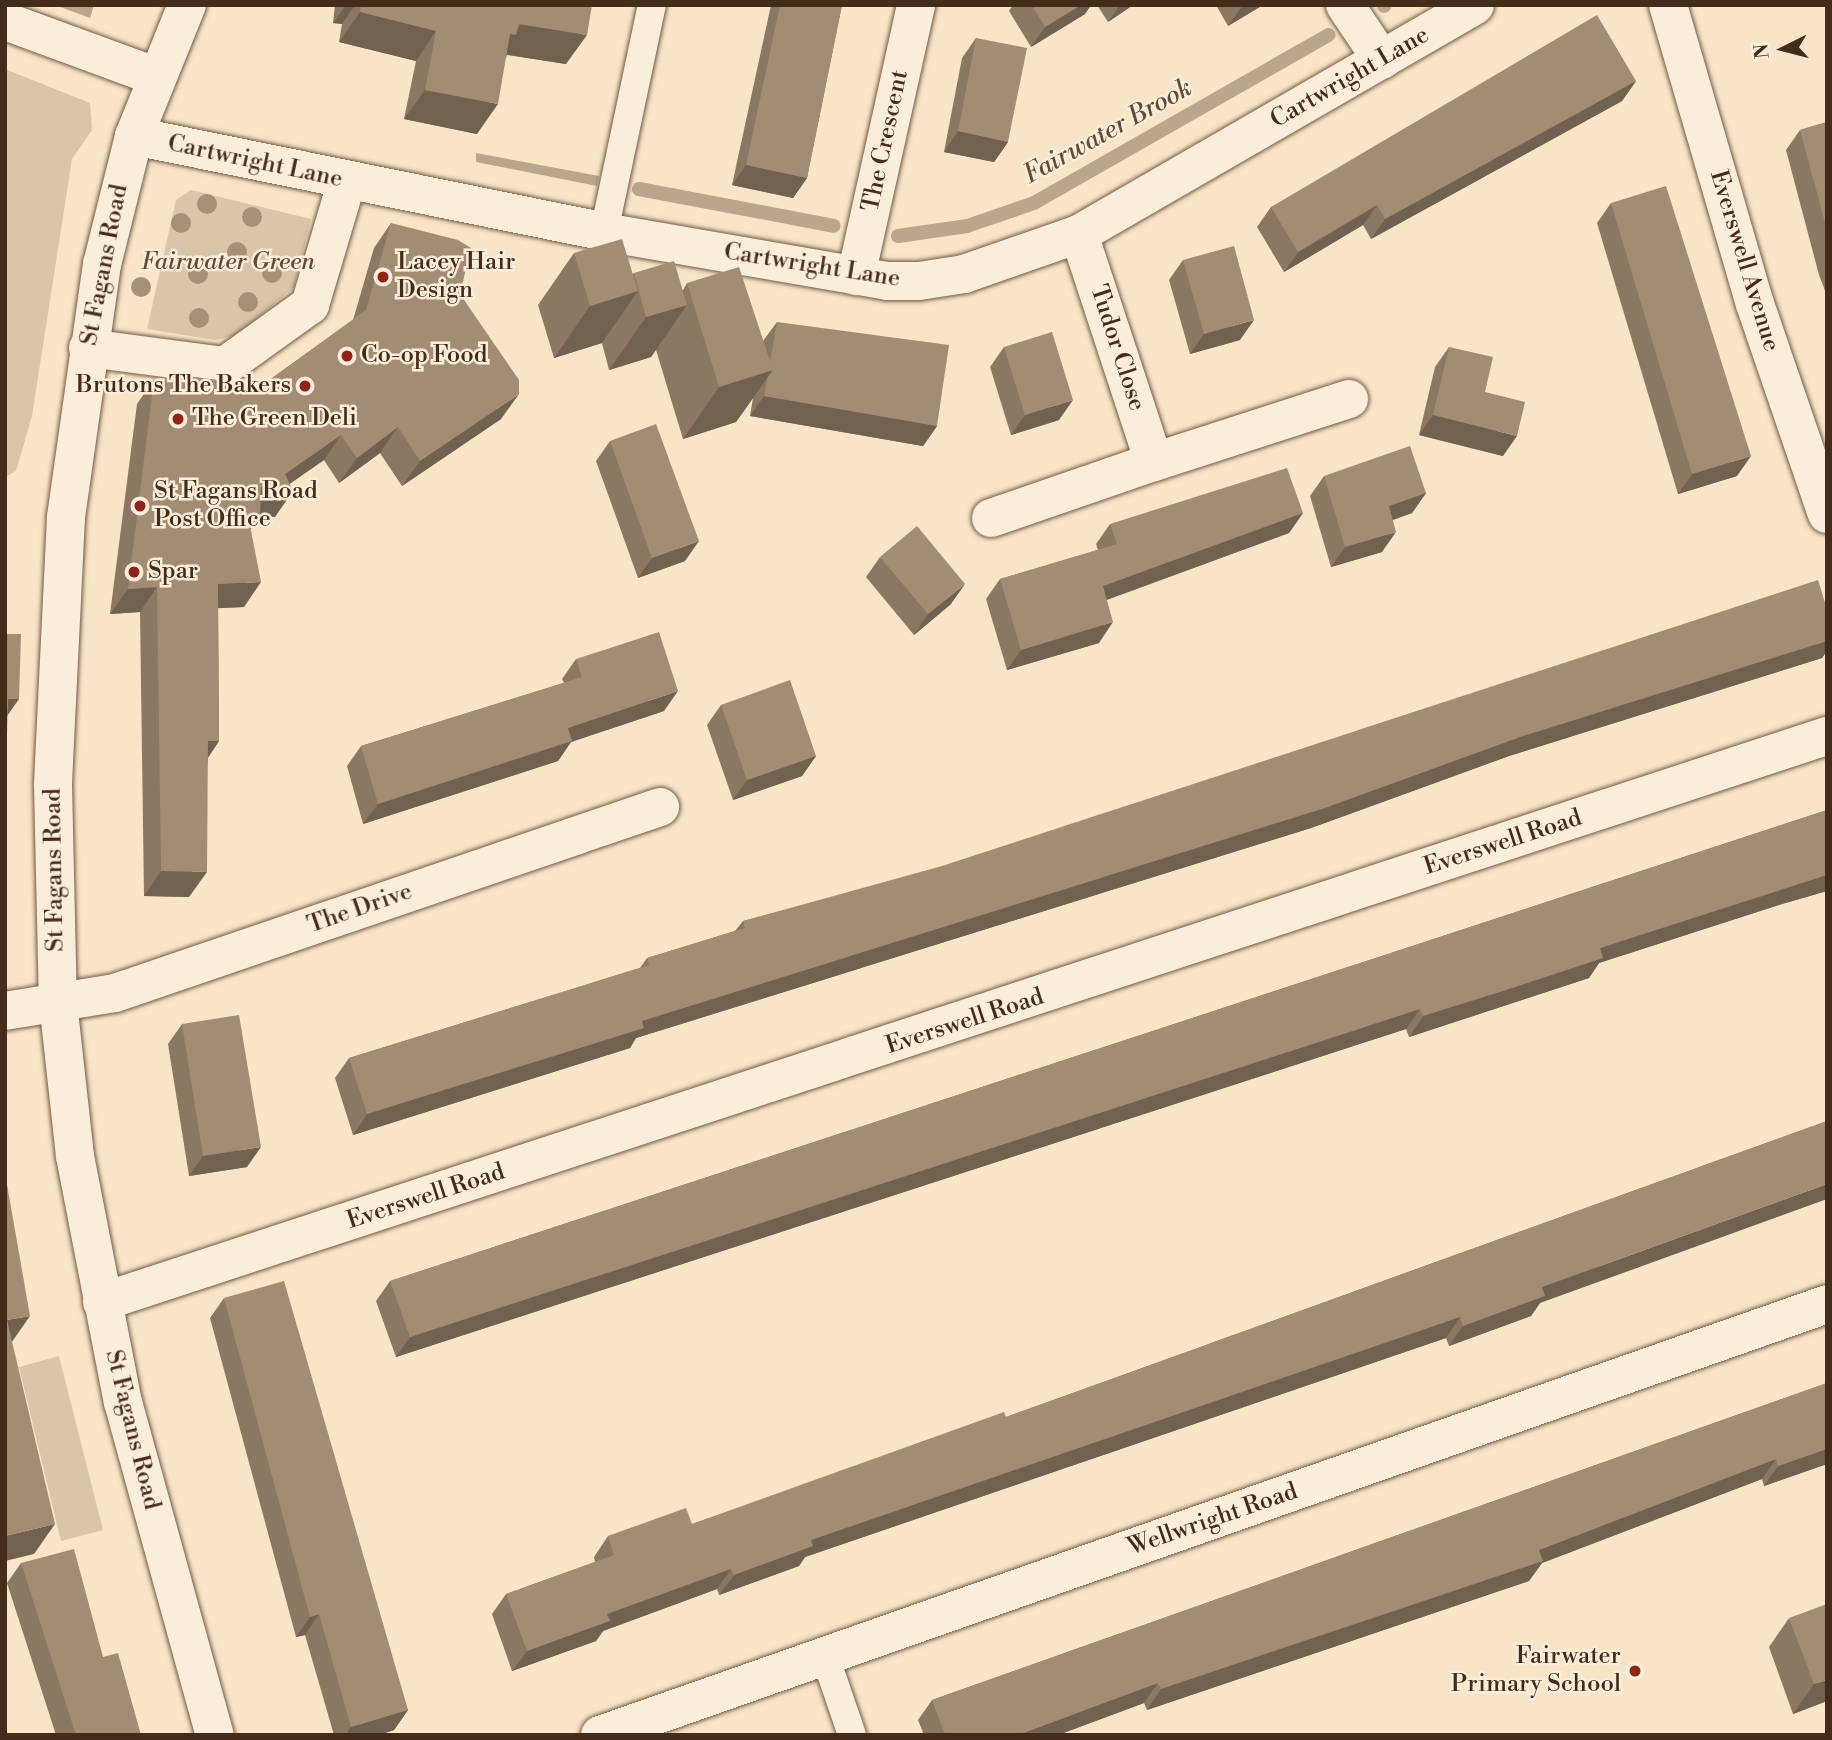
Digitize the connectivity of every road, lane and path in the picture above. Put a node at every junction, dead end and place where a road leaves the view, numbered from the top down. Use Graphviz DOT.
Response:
graph roads {
  1 [pos="187,5"];
  2 [pos="652,5"];
  3 [pos="916,5"];
  4 [pos="1345,5"];
  5 [pos="1475,5"];
  6 [pos="1668,5"];
  7 [pos="5,21"];
  8 [pos="1381,60"];
  9 [pos="157,76"];
  10 [pos="134,136"];
  11 [pos="347,181"];
  12 [pos="604,232"];
  13 [pos="1079,233"];
  14 [pos="856,276"];
  15 [pos="88,348"];
  16 [pos="1349,399"];
  17 [pos="1154,462"];
  18 [pos="1827,514"];
  19 [pos="991,518"];
  20 [pos="1827,736"];
  21 [pos="660,807"];
  22 [pos="58,1002"];
  23 [pos="5,1011"];
  24 [pos="102,1302"];
  25 [pos="1827,1304"];
  26 [pos="825,1656"];
  27 [pos="215,1735"];
  28 [pos="600,1735"];
  29 [pos="852,1735"];
  1 -- 9 [label="street, St Fagans Road"];
  2 -- 12 [label="lane"];
  3 -- 14 [label="street, The Crescent"];
  4 -- 8 [label="street"];
  5 -- 8 [label="street, Cartwright Lane"];
  6 -- 18 [label="street, Everswell Avenue"];
  7 -- 9 [label="street"];
  8 -- 13 [label="street, Cartwright Lane"];
  9 -- 10 [label="street, St Fagans Road"];
  10 -- 11 [label="street, Cartwright Lane"];
  10 -- 15 [label="street, St Fagans Road"];
  11 -- 12 [label="street, Cartwright Lane"];
  11 -- 15 [label="street"];
  12 -- 14 [label="street, Cartwright Lane"];
  13 -- 14 [label="street, Cartwright Lane"];
  13 -- 17 [label="street, Tudor Close"];
  15 -- 22 [label="street, St Fagans Road"];
  16 -- 17 [label="street"];
  17 -- 19 [label="street"];
  20 -- 24 [label="street, Everswell Road"];
  21 -- 22 [label="street, The Drive"];
  22 -- 23 [label="street, The Drive"];
  22 -- 24 [label="street, St Fagans Road"];
  24 -- 27 [label="street, St Fagans Road"];
  25 -- 26 [label="street, Wellwright Road"];
  26 -- 28 [label="street, Wellwright Road"];
  26 -- 29 [label="lane"];
}
